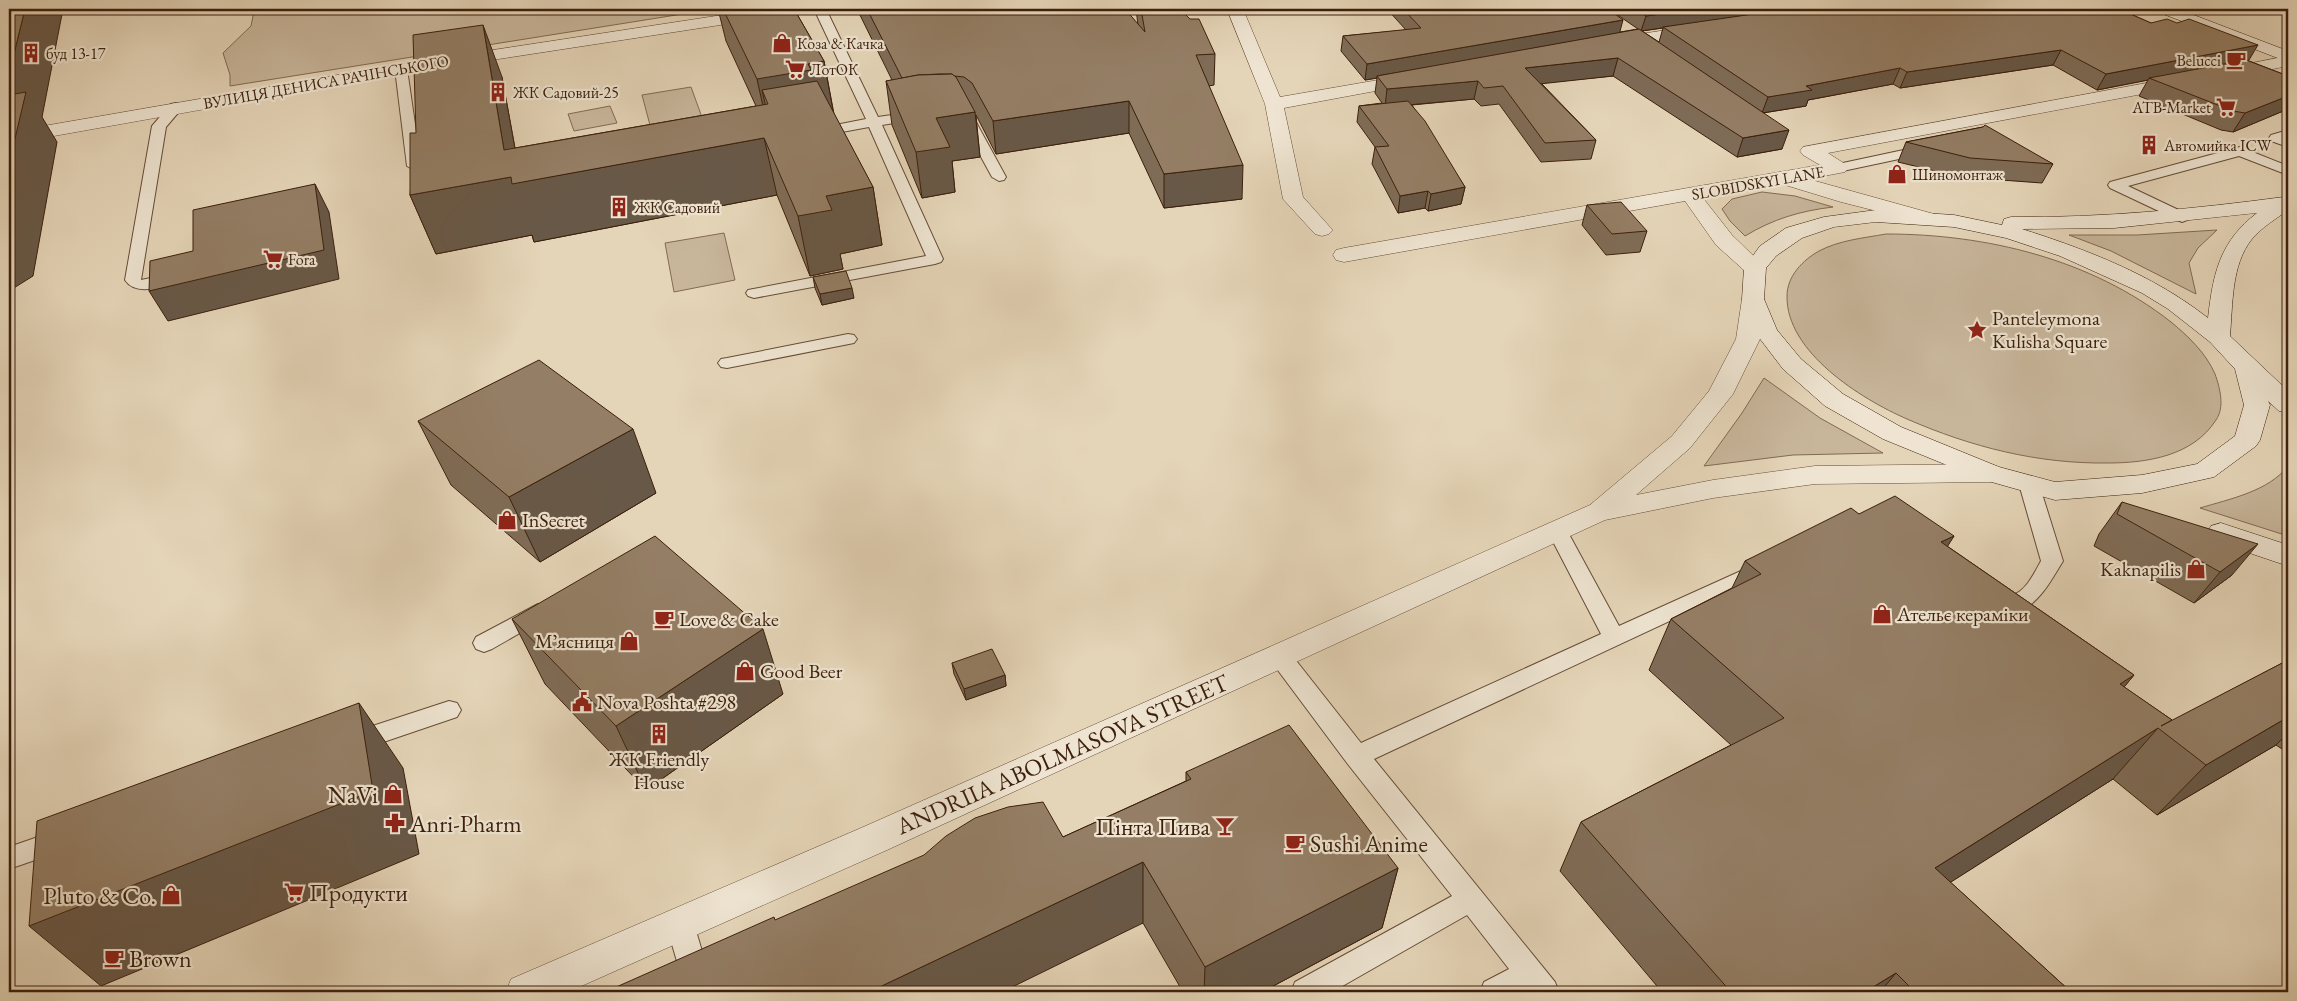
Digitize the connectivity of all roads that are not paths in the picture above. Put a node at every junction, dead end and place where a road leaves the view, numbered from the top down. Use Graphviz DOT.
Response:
graph roads {
  1 [pos="792,9"];
  2 [pos="820,9"];
  3 [pos="1235,9"];
  4 [pos="2164,9"];
  5 [pos="1618,24"];
  6 [pos="1718,27"];
  7 [pos="1640,38"];
  8 [pos="1601,45"];
  9 [pos="1664,55"];
  10 [pos="2288,57"];
  11 [pos="2288,62"];
  12 [pos="401,69"];
  13 [pos="1428,76"];
  14 [pos="2213,76"];
  15 [pos="2194,79"];
  16 [pos="1274,104"];
  17 [pos="176,107"];
  18 [pos="954,111"];
  19 [pos="936,113"];
  20 [pos="874,122"];
  21 [pos="2288,134"];
  22 [pos="796,136"];
  23 [pos="9,138"];
  24 [pos="2288,143"];
  25 [pos="1940,147"];
  26 [pos="1838,168"];
  27 [pos="2288,171"];
  28 [pos="415,177"];
  29 [pos="999,177"];
  30 [pos="1785,178"];
  31 [pos="1691,195"];
  32 [pos="2286,202"];
  33 [pos="2182,217"];
  34 [pos="1927,218"];
  35 [pos="1954,221"];
  36 [pos="1322,230"];
  37 [pos="1344,255"];
  38 [pos="1755,268"];
  39 [pos="187,274"];
  40 [pos="754,293"];
  41 [pos="1753,299"];
  42 [pos="2218,337"];
  43 [pos="848,339"];
  44 [pos="727,363"];
  45 [pos="2247,367"];
  46 [pos="2288,405"];
  47 [pos="1990,473"];
  48 [pos="2042,487"];
  49 [pos="2132,509"];
  50 [pos="1598,512"];
  51 [pos="2198,526"];
  52 [pos="1558,530"];
  53 [pos="2288,556"];
  54 [pos="1773,564"];
  55 [pos="1981,596"];
  56 [pos="552,604"];
  57 [pos="1614,638"];
  58 [pos="484,643"];
  59 [pos="1279,656"];
  60 [pos="449,710"];
  61 [pos="328,750"];
  62 [pos="1356,756"];
  63 [pos="87,831"];
  64 [pos="9,858"];
  65 [pos="1470,900"];
  66 [pos="680,924"];
  67 [pos="1537,983"];
  68 [pos="525,992"];
  69 [pos="700,992"];
  70 [pos="1305,992"];
  71 [pos="1494,992"];
  1 -- 12 [label="street, ВУЛИЦЯ ДЕНИСА РАЧІНСЬКОГО"];
  2 -- 20 [label="lane"];
  3 -- 16 [label="street"];
  4 -- 10 [label="street"];
  5 -- 7 [label="street"];
  6 -- 7 [label="street"];
  7 -- 8 [label="street"];
  7 -- 9 [label="street"];
  11 -- 14 [label="street"];
  12 -- 17 [label="street, ВУЛИЦЯ ДЕНИСА РАЧІНСЬКОГО"];
  12 -- 28 [label="lane"];
  13 -- 16 [label="street"];
  15 -- 26 [label="street, SLOBIDSKYI LANE"];
  16 -- 36 [label="street"];
  17 -- 23 [label="street, ВУЛИЦЯ ДЕНИСА РАЧІНСЬКОГО"];
  17 -- 39 [label="lane"];
  18 -- 29 [label="lane"];
  19 -- 20 [label="lane"];
  20 -- 22 [label="lane"];
  20 -- 40 [label="lane"];
  21 -- 24 [label="lane"];
  25 -- 26 [label="lane"];
  26 -- 30 [label="street, SLOBIDSKYI LANE"];
  27 -- 33 [label="lane"];
  30 -- 31 [label="street, SLOBIDSKYI LANE"];
  30 -- 34 [label="street"];
  31 -- 37 [label="street, SLOBIDSKYI LANE"];
  31 -- 38 [label="street"];
  32 -- 33 [label="street"];
  32 -- 42 [label="street"];
  33 -- 35 [label="street"];
  34 -- 35 [label="street"];
  34 -- 38 [label="street"];
  35 -- 42 [label="street"];
  38 -- 41 [label="street"];
  41 -- 47 [label="street"];
  41 -- 50 [label="street, ANDRIIA ABOLMASOVA STREET"];
  42 -- 45 [label="street"];
  43 -- 44 [label="lane"];
  45 -- 46 [label="street"];
  45 -- 48 [label="street"];
  47 -- 48 [label="street"];
  47 -- 50 [label="street, ANDRIIA ABOLMASOVA STREET"];
  48 -- 49 [label="street"];
  48 -- 55 [label="lane"];
  50 -- 52 [label="street, ANDRIIA ABOLMASOVA STREET"];
  51 -- 53 [label="street"];
  52 -- 57 [label="lane"];
  52 -- 59 [label="street, ANDRIIA ABOLMASOVA STREET"];
  54 -- 57 [label="lane"];
  56 -- 58 [label="lane"];
  57 -- 62 [label="lane"];
  59 -- 62 [label="lane"];
  59 -- 66 [label="street, ANDRIIA ABOLMASOVA STREET"];
  60 -- 61 [label="lane"];
  62 -- 65 [label="lane"];
  63 -- 64 [label="lane"];
  65 -- 67 [label="lane"];
  65 -- 70 [label="lane"];
  66 -- 68 [label="street, ANDRIIA ABOLMASOVA STREET"];
  66 -- 69 [label="lane"];
  67 -- 71 [label="lane"];
}
